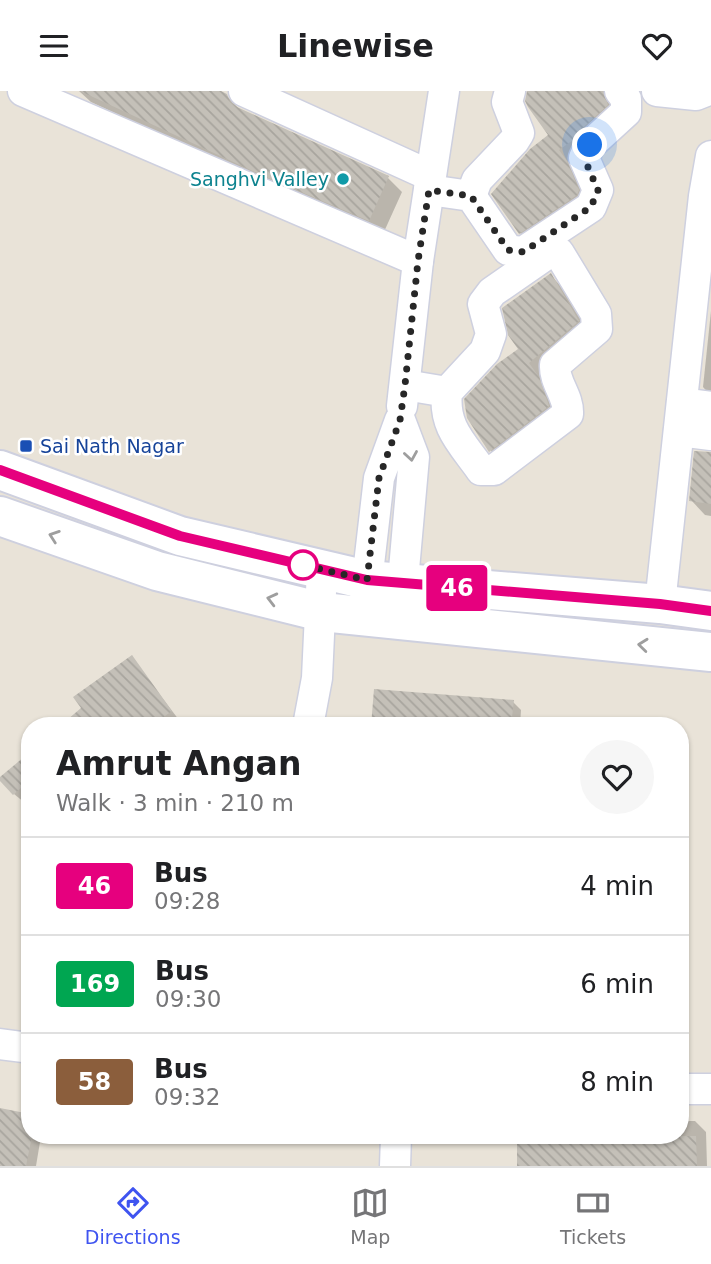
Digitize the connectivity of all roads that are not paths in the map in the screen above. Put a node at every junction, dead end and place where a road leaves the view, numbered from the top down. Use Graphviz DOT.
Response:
graph roads {
  1 [pos="23,91"];
  2 [pos="244,91"];
  3 [pos="444,91"];
  4 [pos="510,91"];
  5 [pos="620,91"];
  6 [pos="657,91"];
  7 [pos="706,91"];
  8 [pos="63,99"];
  9 [pos="711,156"];
  10 [pos="430,183"];
  11 [pos="471,196"];
  12 [pos="418,261"];
  13 [pos="405,385"];
  14 [pos="447,392"];
  15 [pos="691,413"];
  16 [pos="711,435"];
  17 [pos="0,470"];
  18 [pos="0,516"];
  19 [pos="323,570"];
  20 [pos="383,600"];
  21 [pos="660,604"];
  22 [pos="711,611"];
  23 [pos="322,612"];
  24 [pos="711,652"];
  25 [pos="310,717"];
  26 [pos="0,1044"];
  27 [pos="21,1047"];
  28 [pos="689,1089"];
  29 [pos="711,1089"];
  30 [pos="396,1144"];
  31 [pos="395,1166"];
  1 -- 8 [label="street"];
  2 -- 10 [label="street"];
  3 -- 10 [label="street"];
  4 -- 11 [label="street"];
  5 -- 11 [label="street"];
  6 -- 7 [label="street"];
  8 -- 12 [label="street"];
  9 -- 15 [label="street"];
  10 -- 11 [label="street"];
  10 -- 12 [label="street"];
  12 -- 13 [label="street"];
  13 -- 14 [label="street"];
  13 -- 20 [label="street"];
  14 -- 14 [label="street"];
  15 -- 16 [label="street"];
  15 -- 21 [label="street"];
  17 -- 19 [label="main road"];
  23 -- 18 [label="main road, one-way"];
  19 -- 20 [label="main road"];
  19 -- 23 [label="street"];
  20 -- 21 [label="main road"];
  20 -- 23 [label="main road"];
  24 -- 20 [label="main road, one-way"];
  21 -- 22 [label="main road"];
  23 -- 25 [label="street"];
  26 -- 27 [label="street"];
  28 -- 29 [label="street"];
  30 -- 31 [label="street"];
}
